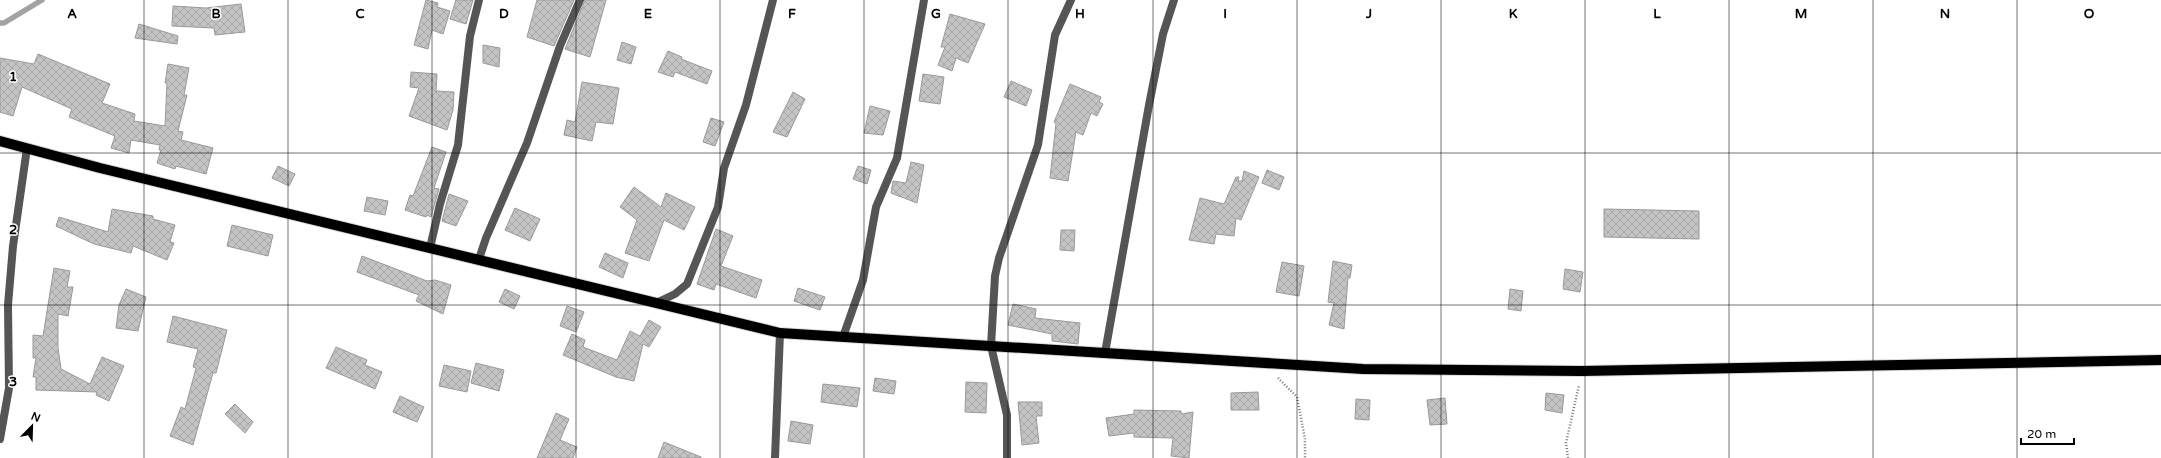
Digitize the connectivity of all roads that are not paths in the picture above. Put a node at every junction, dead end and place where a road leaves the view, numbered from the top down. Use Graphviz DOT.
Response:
graph roads {
  1 [pos="479,0"];
  2 [pos="580,0"];
  3 [pos="773,0"];
  4 [pos="924,0"];
  5 [pos="1071,0"];
  6 [pos="1174,0"];
  7 [pos="0,141"];
  8 [pos="27,148"];
  9 [pos="430,248"];
  10 [pos="479,259"];
  11 [pos="656,303"];
  12 [pos="780,333"];
  13 [pos="843,337"];
  14 [pos="991,346"];
  15 [pos="1104,353"];
  16 [pos="2161,360"];
  17 [pos="0,439"];
  18 [pos="775,458"];
  19 [pos="1007,458"];
  1 -- 9 [label="street"];
  2 -- 10 [label="street"];
  3 -- 11 [label="street"];
  4 -- 13 [label="street"];
  5 -- 14 [label="street"];
  6 -- 15 [label="street"];
  7 -- 8 [label="main road"];
  8 -- 9 [label="main road"];
  8 -- 17 [label="street"];
  9 -- 10 [label="main road"];
  10 -- 11 [label="main road"];
  11 -- 12 [label="main road"];
  12 -- 13 [label="main road"];
  12 -- 18 [label="street"];
  13 -- 14 [label="main road"];
  14 -- 15 [label="main road"];
  14 -- 19 [label="street"];
  15 -- 16 [label="main road"];
}
